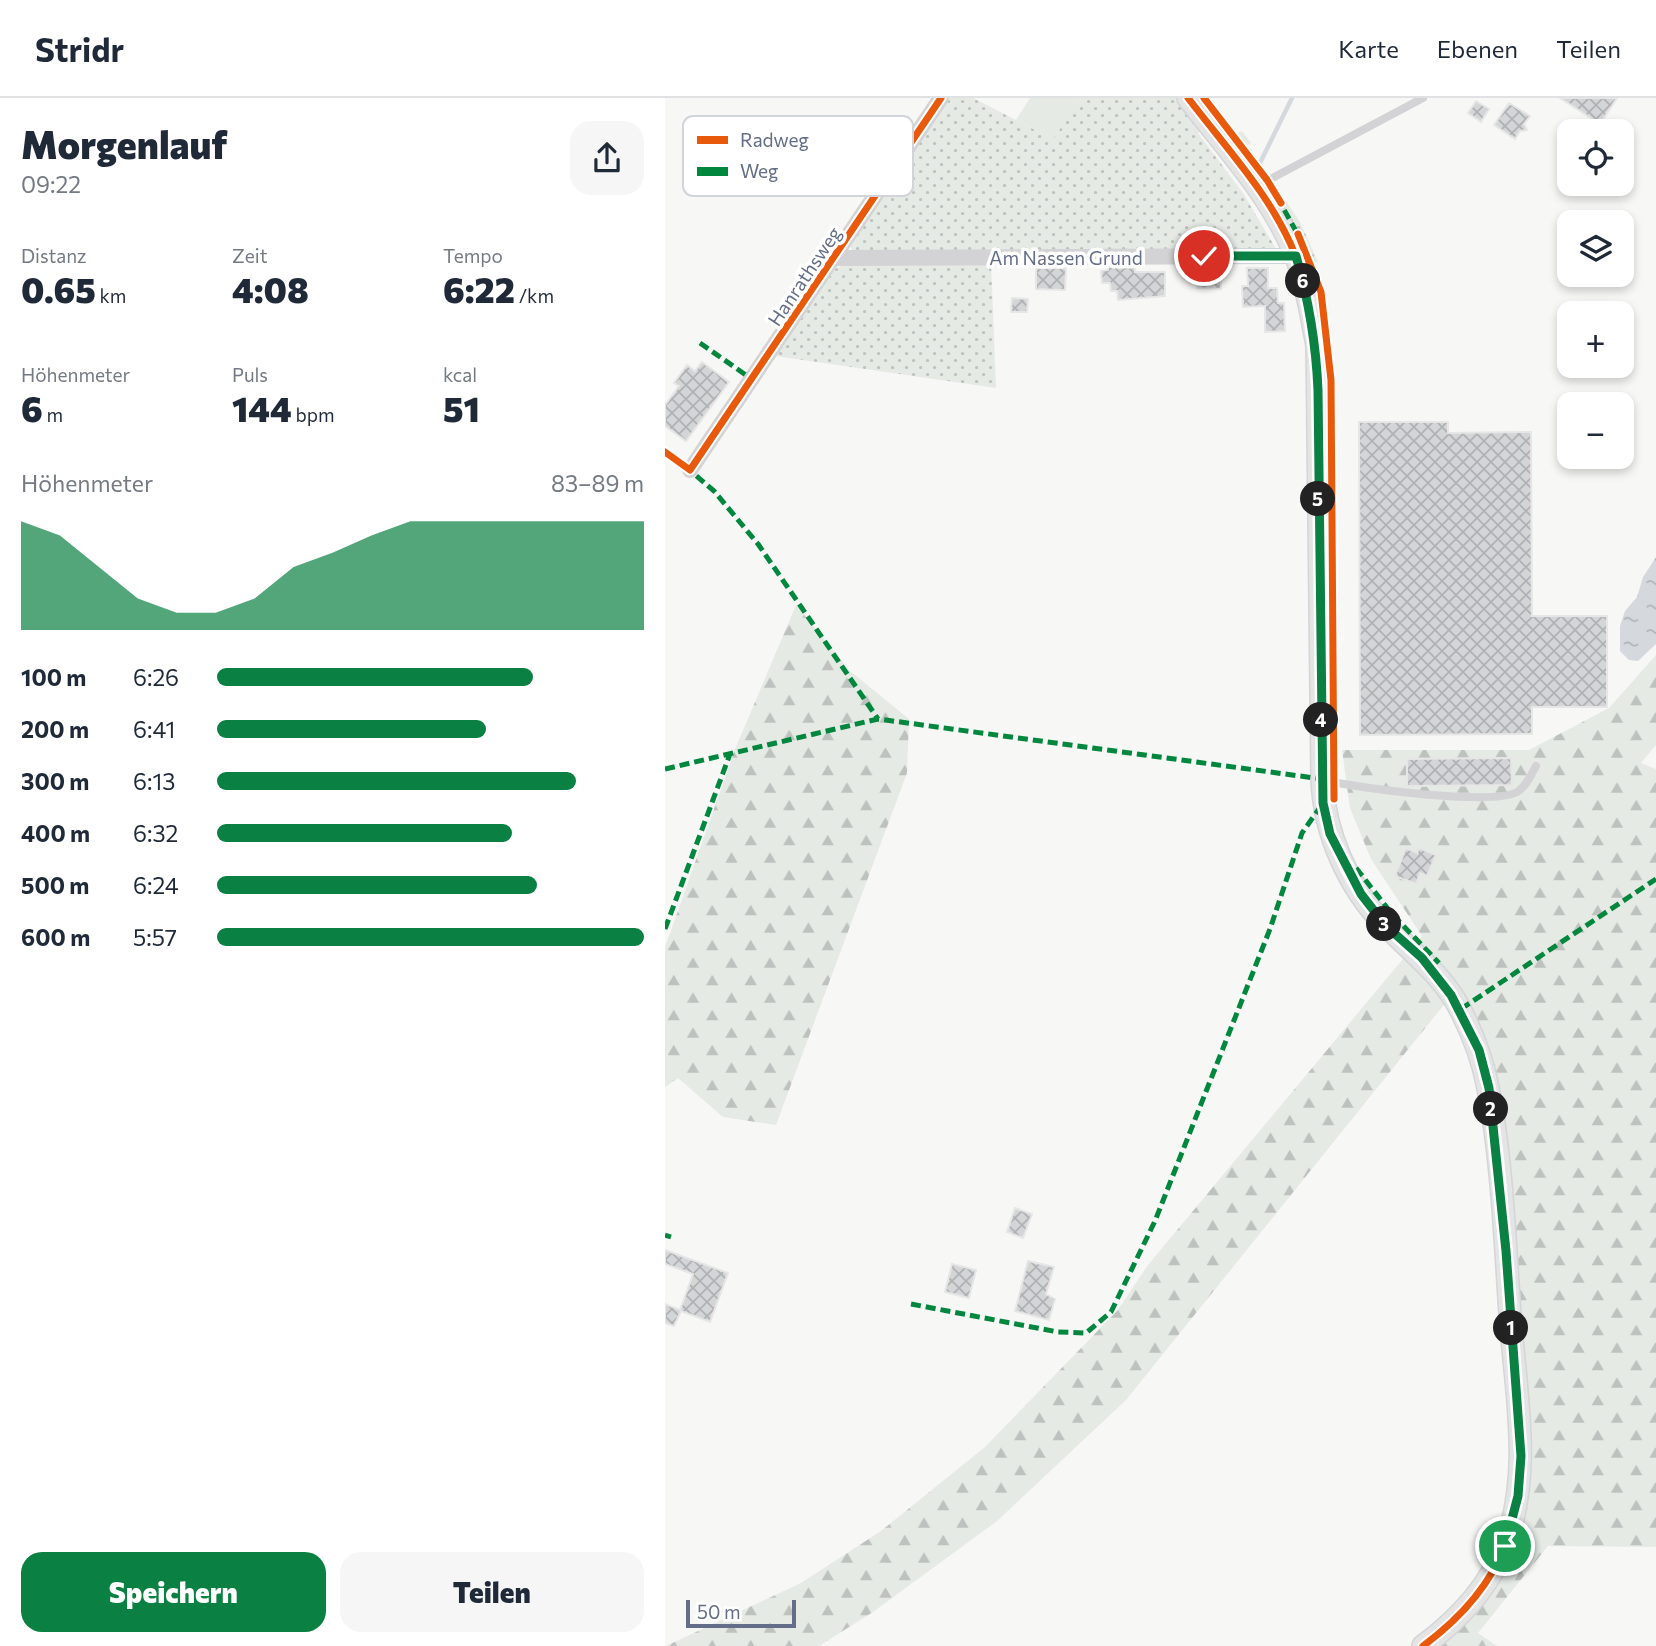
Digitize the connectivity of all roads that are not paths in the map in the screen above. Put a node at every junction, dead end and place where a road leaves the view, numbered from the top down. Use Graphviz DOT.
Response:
graph roads {
  1 [pos="941,98"];
  2 [pos="1188,98"];
  3 [pos="1423,98"];
  4 [pos="913,141"];
  5 [pos="1257,187"];
  6 [pos="877,196"];
  7 [pos="1296,256"];
  8 [pos="836,258"];
  9 [pos="690,470"];
  10 [pos="1536,766"];
  11 [pos="1322,779"];
  12 [pos="1423,1646"];
  1 -- 4 [label="street, Hanrathsweg"];
  2 -- 5 [label="street"];
  3 -- 5 [label="lane"];
  5 -- 7 [label="street"];
  6 -- 8 [label="street, Hanrathsweg"];
  7 -- 8 [label="street, Am Nassen Grund"];
  7 -- 11 [label="street"];
  8 -- 9 [label="street, Hanrathsweg"];
  10 -- 11 [label="lane"];
  11 -- 12 [label="street"];
}
